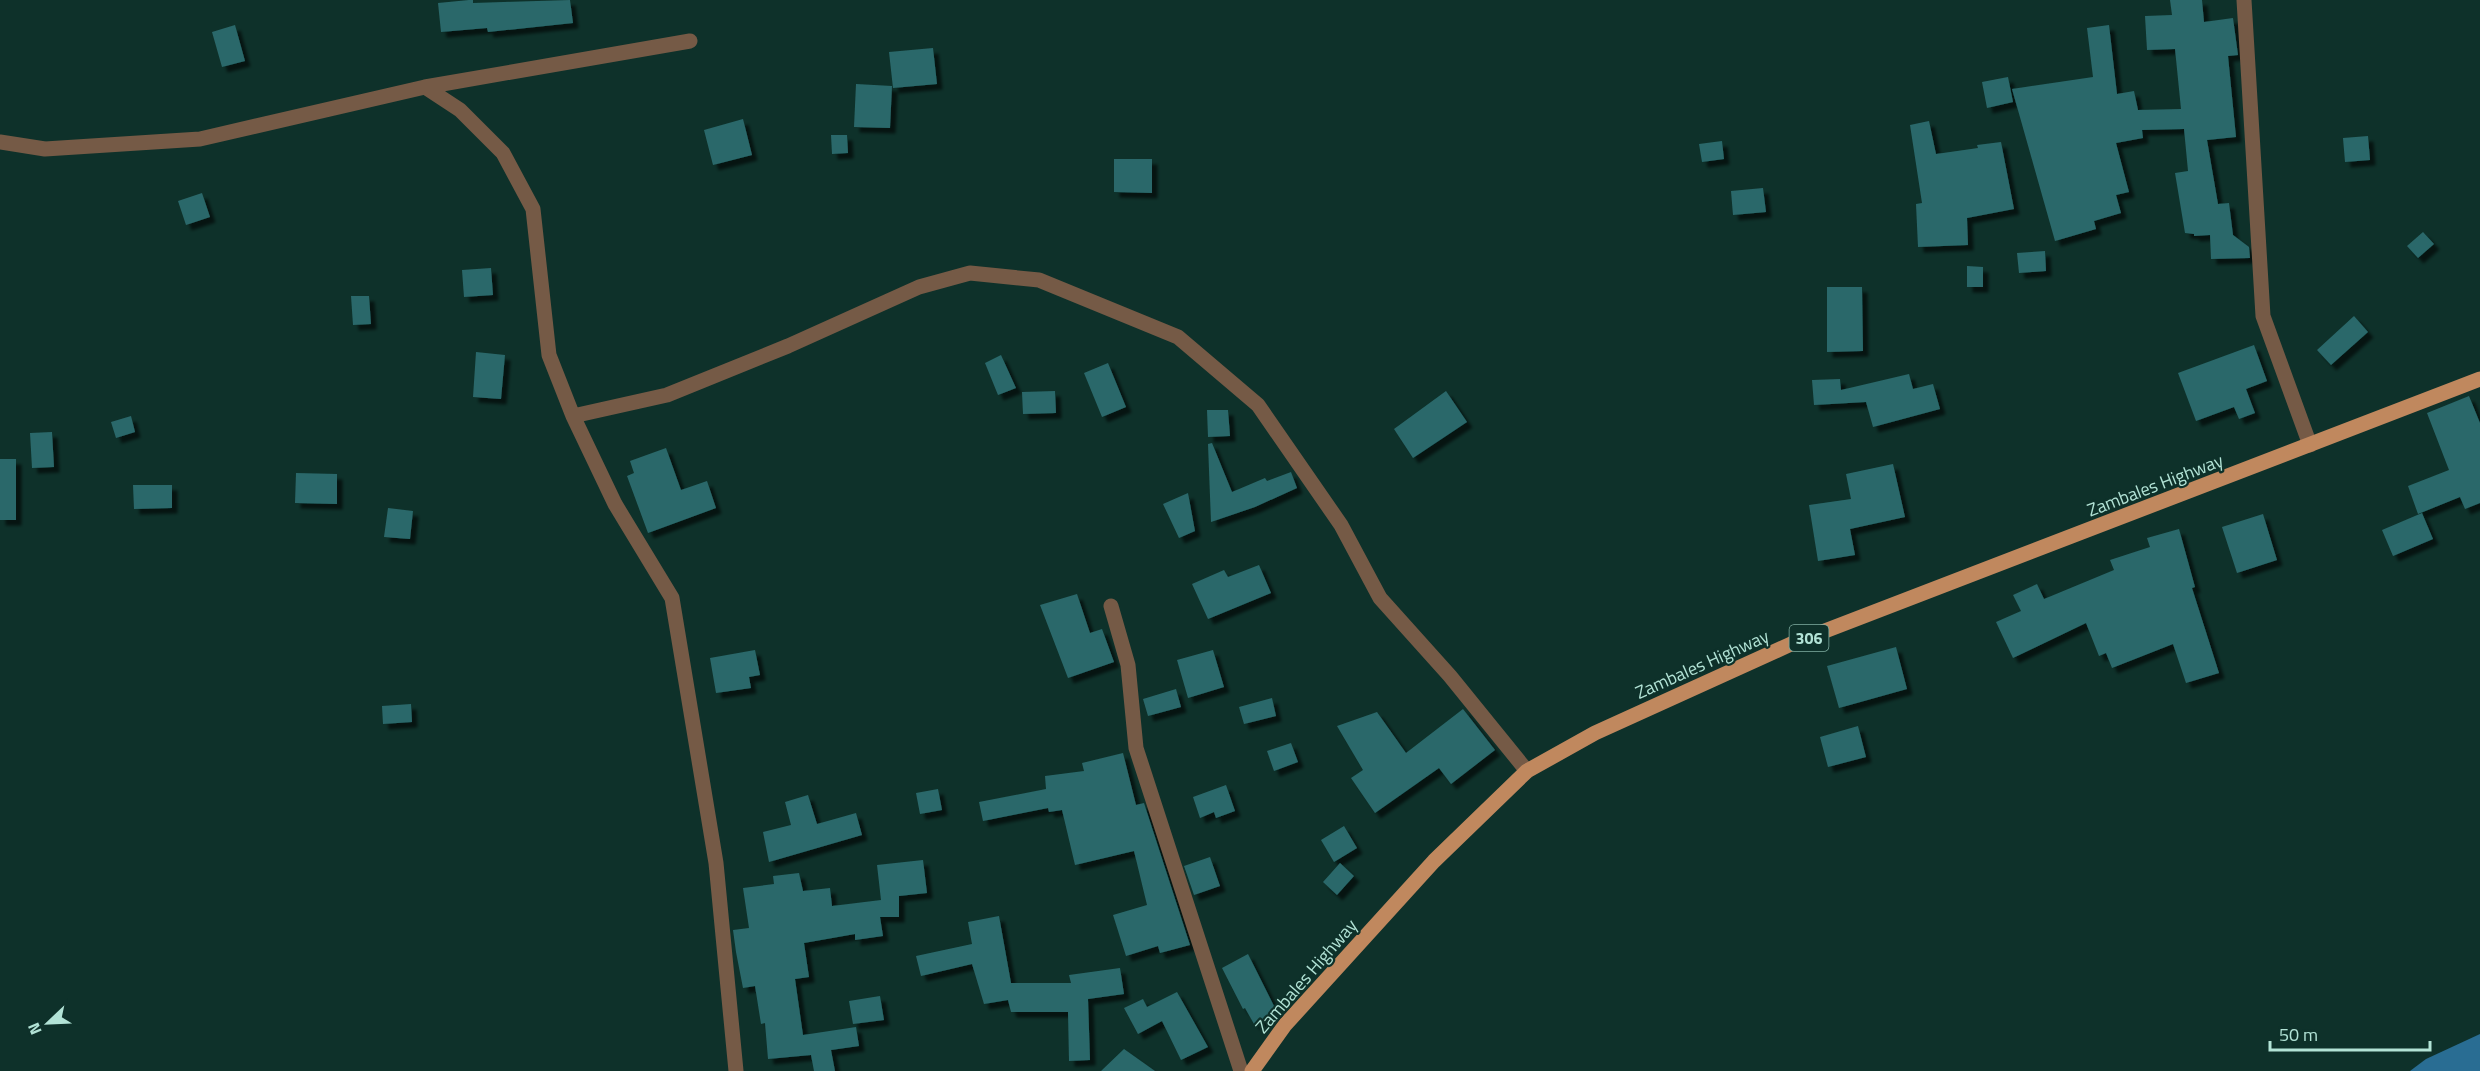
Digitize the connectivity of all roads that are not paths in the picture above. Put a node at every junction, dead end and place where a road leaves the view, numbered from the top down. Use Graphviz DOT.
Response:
graph roads {
  1 [pos="2244,0"];
  2 [pos="690,41"];
  3 [pos="425,87"];
  4 [pos="0,142"];
  5 [pos="2480,379"];
  6 [pos="573,416"];
  7 [pos="2310,445"];
  8 [pos="1111,606"];
  9 [pos="1527,771"];
  10 [pos="736,1071"];
  11 [pos="1241,1071"];
  12 [pos="1252,1071"];
  1 -- 7 [label="street"];
  2 -- 3 [label="street"];
  3 -- 4 [label="street"];
  3 -- 6 [label="street"];
  5 -- 7 [label="main road, Zambales Highway / 306"];
  6 -- 9 [label="street"];
  6 -- 10 [label="street"];
  7 -- 9 [label="main road, Zambales Highway / 306"];
  8 -- 11 [label="street"];
  9 -- 12 [label="main road, Zambales Highway / 306"];
}
